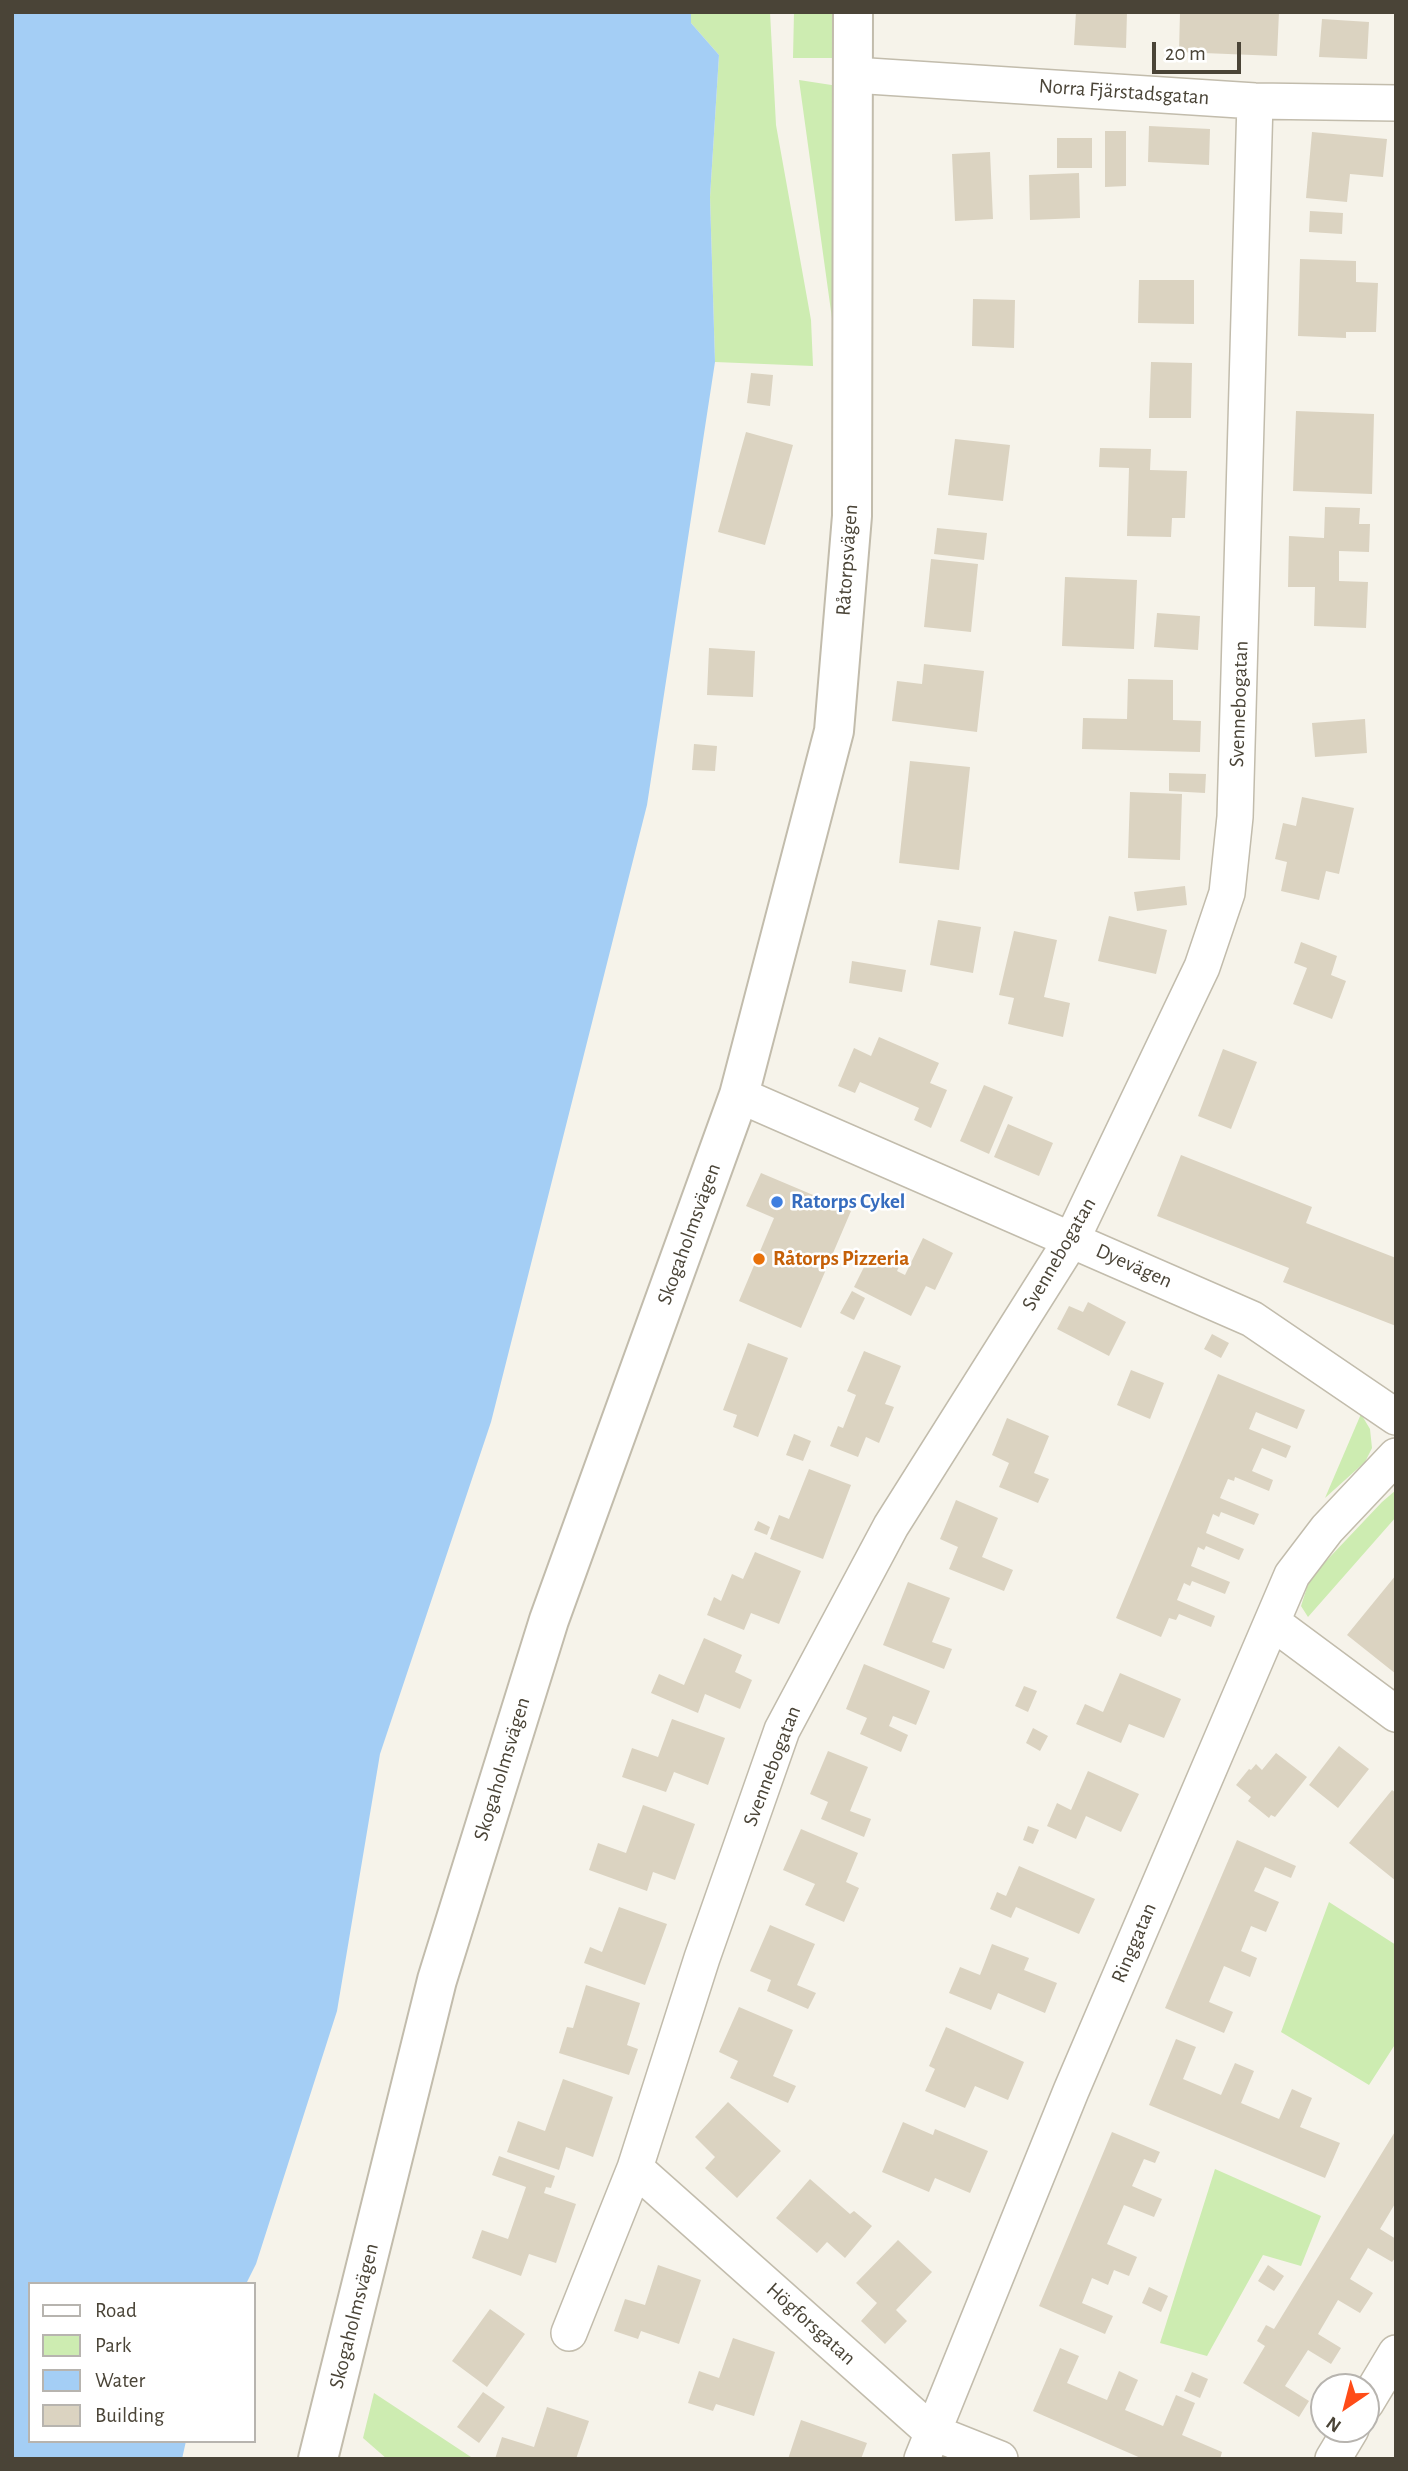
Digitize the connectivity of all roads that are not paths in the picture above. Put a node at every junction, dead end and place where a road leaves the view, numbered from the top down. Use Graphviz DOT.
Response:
graph roads {
  1 [pos="853,12"];
  2 [pos="853,75"];
  3 [pos="1255,101"];
  4 [pos="1396,103"];
  5 [pos="739,1095"];
  6 [pos="1072,1239"];
  7 [pos="1396,1417"];
  8 [pos="1396,1456"];
  9 [pos="1272,1622"];
  10 [pos="1396,1714"];
  11 [pos="635,2168"];
  12 [pos="569,2333"];
  13 [pos="1396,2353"];
  14 [pos="1380,2380"];
  15 [pos="1343,2443"];
  16 [pos="927,2445"];
  17 [pos="318,2459"];
  18 [pos="1000,2459"];
  19 [pos="1333,2459"];
  1 -- 2 [label="street, Råtorpsvägen"];
  2 -- 3 [label="street, Norra Fjärstadsgatan"];
  2 -- 5 [label="street, Råtorpsvägen"];
  3 -- 4 [label="street, Norra Fjärstadsgatan"];
  3 -- 6 [label="street, Svennebogatan"];
  5 -- 6 [label="street, Dyevägen"];
  5 -- 17 [label="street, Skogaholmsvägen"];
  6 -- 7 [label="street, Dyevägen"];
  6 -- 11 [label="street, Svennebogatan"];
  8 -- 9 [label="street, Ringgatan"];
  9 -- 10 [label="street"];
  9 -- 16 [label="street, Ringgatan"];
  11 -- 12 [label="street, Svennebogatan"];
  11 -- 16 [label="street, Högforsgatan"];
  13 -- 14 [label="street"];
  15 -- 19 [label="street"];
  16 -- 18 [label="street, Högforsgatan"];
}
